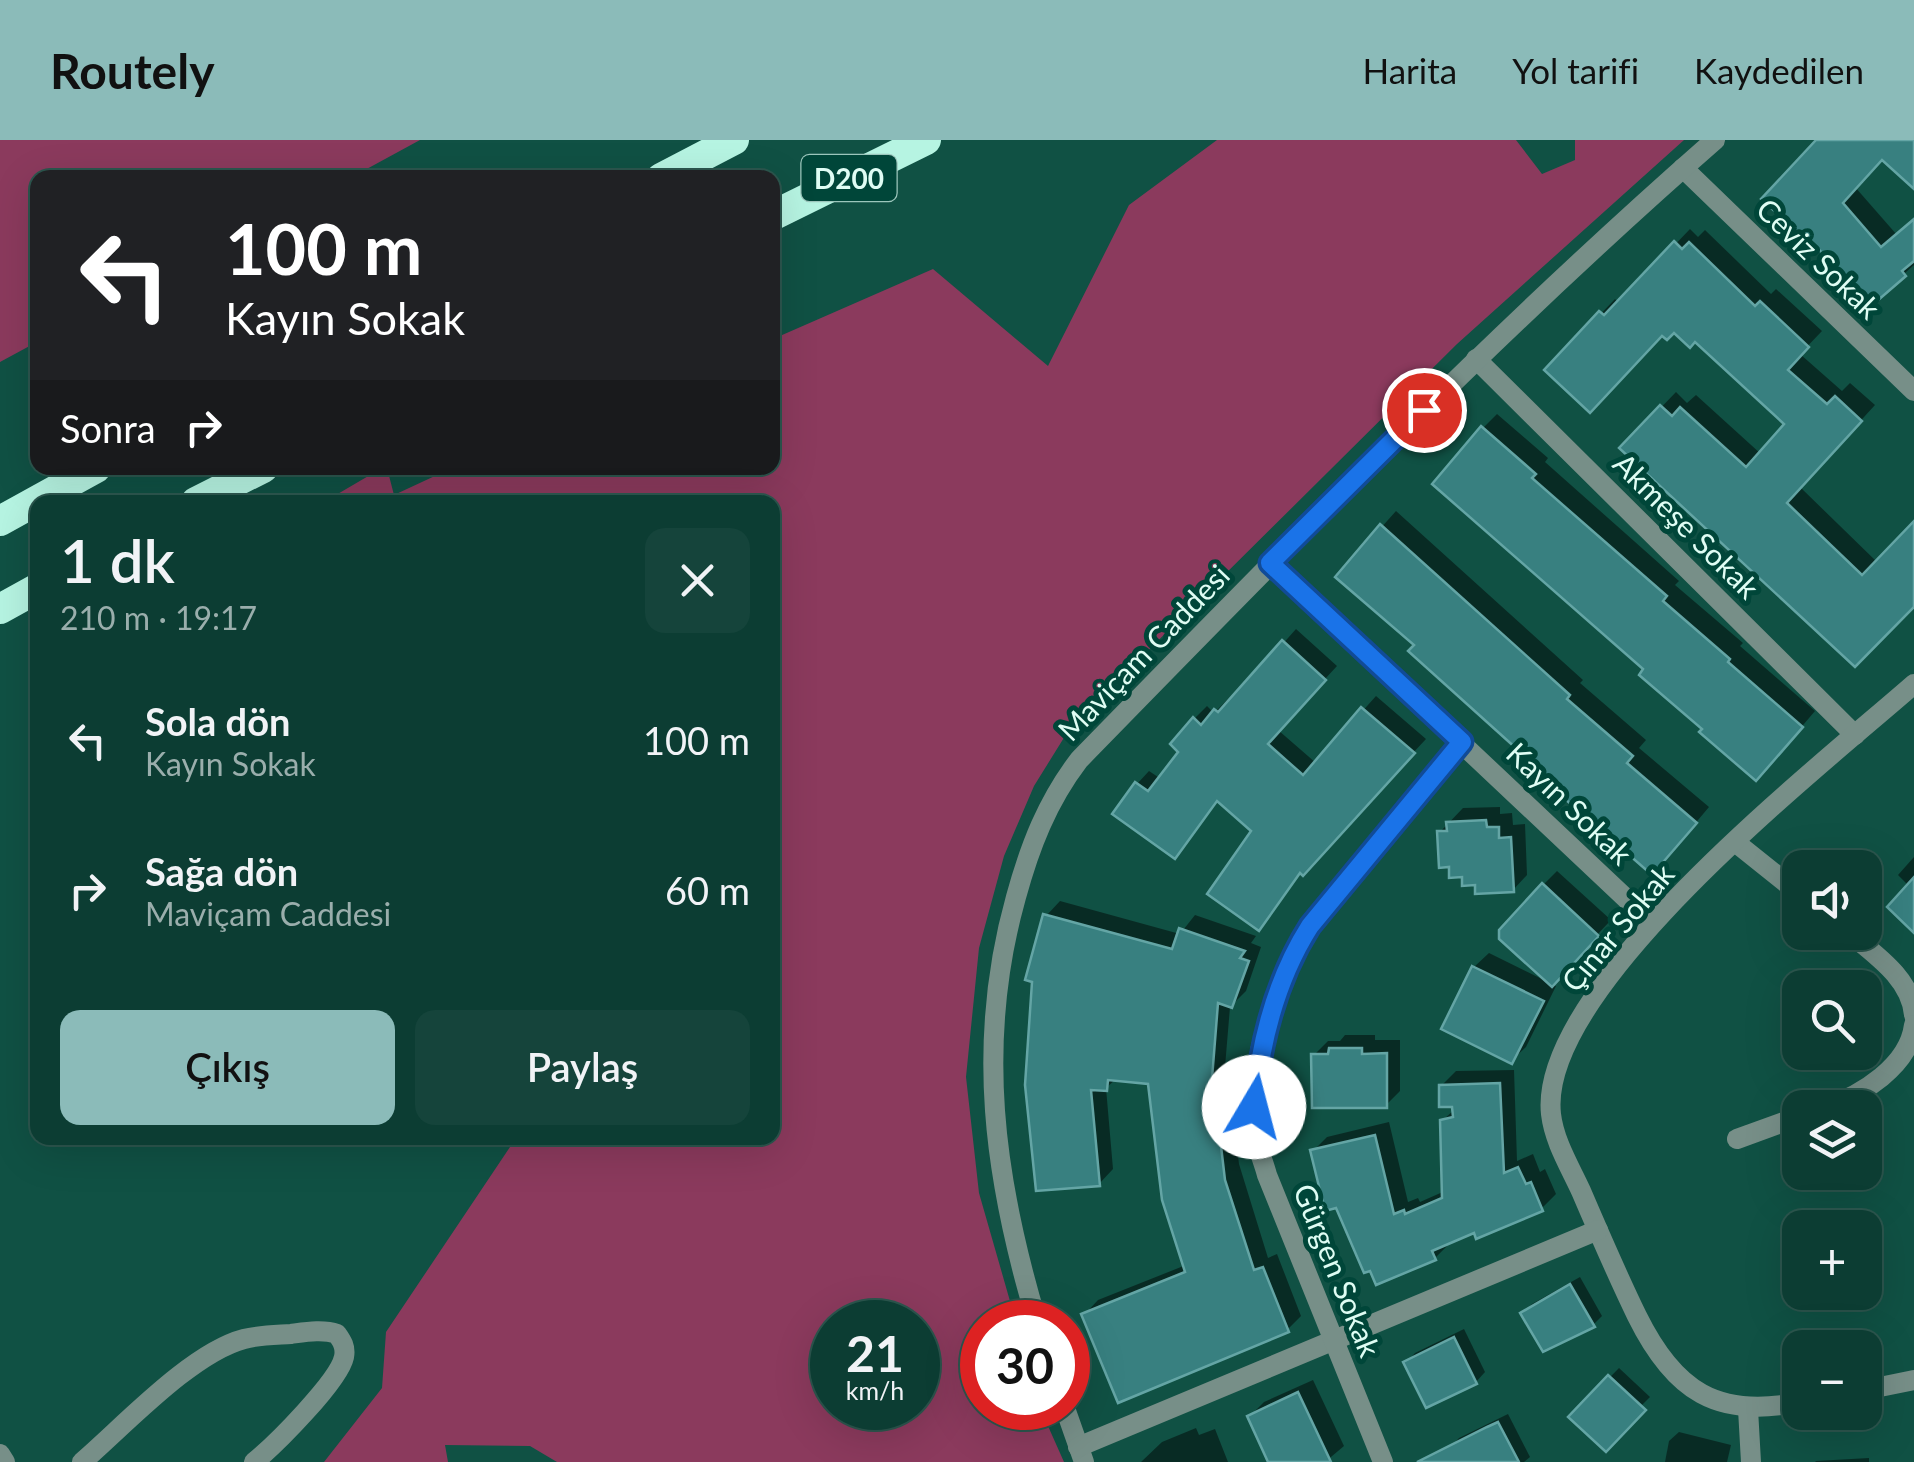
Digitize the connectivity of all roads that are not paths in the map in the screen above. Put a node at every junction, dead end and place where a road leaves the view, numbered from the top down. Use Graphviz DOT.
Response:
graph roads {
  1 [pos="734,140"];
  2 [pos="926,140"];
  3 [pos="1715,140"];
  4 [pos="1683,168"];
  5 [pos="676,170"];
  6 [pos="780,212"];
  7 [pos="1476,358"];
  8 [pos="1914,391"];
  9 [pos="83,475"];
  10 [pos="249,475"];
  11 [pos="47,495"];
  12 [pos="210,495"];
  13 [pos="30,504"];
  14 [pos="0,521"];
  15 [pos="1270,563"];
  16 [pos="30,592"];
  17 [pos="0,608"];
  18 [pos="1914,684"];
  19 [pos="1856,735"];
  20 [pos="1462,742"];
  21 [pos="1734,842"];
  22 [pos="1782,880"];
  23 [pos="1652,923"];
  24 [pos="1868,950"];
  25 [pos="1914,1015"];
  26 [pos="1914,1024"];
  27 [pos="1859,1090"];
  28 [pos="1782,1123"];
  29 [pos="1737,1139"];
  30 [pos="1598,1230"];
  31 [pos="1031,1300"];
  32 [pos="1334,1339"];
  33 [pos="1914,1380"];
  34 [pos="1882,1387"];
  35 [pos="1782,1404"];
  36 [pos="1748,1409"];
  37 [pos="1072,1430"];
  38 [pos="0,1454"];
  39 [pos="1081,1455"];
  40 [pos="5,1462"];
  41 [pos="82,1462"];
  42 [pos="254,1462"];
  43 [pos="1383,1462"];
  44 [pos="1751,1462"];
  1 -- 5 [label="highway"];
  2 -- 6 [label="highway, D200"];
  3 -- 4 [label="street, Maviçam Caddesi"];
  4 -- 7 [label="street, Maviçam Caddesi"];
  4 -- 8 [label="street, Ceviz Sokak"];
  7 -- 15 [label="street, Maviçam Caddesi"];
  7 -- 19 [label="street, Akmeşe Sokak"];
  9 -- 11 [label="highway"];
  10 -- 12 [label="highway"];
  13 -- 14 [label="highway"];
  15 -- 20 [label="street, Kayın Sokak"];
  15 -- 31 [label="street, Maviçam Caddesi"];
  16 -- 17 [label="highway"];
  18 -- 19 [label="street, Çınar Sokak"];
  19 -- 21 [label="street, Çınar Sokak"];
  20 -- 23 [label="street, Kayın Sokak"];
  20 -- 32 [label="street, Gürgen Sokak"];
  21 -- 22 [label="street"];
  21 -- 23 [label="street, Çınar Sokak"];
  23 -- 30 [label="street, Çınar Sokak"];
  24 -- 25 [label="street"];
  26 -- 27 [label="street"];
  28 -- 29 [label="street"];
  30 -- 32 [label="street"];
  30 -- 36 [label="street, Çınar Sokak"];
  32 -- 39 [label="street"];
  32 -- 43 [label="street, Gürgen Sokak"];
  33 -- 34 [label="street"];
  35 -- 36 [label="street, Çınar Sokak"];
  36 -- 44 [label="street"];
  37 -- 39 [label="street"];
  38 -- 40 [label="street"];
  41 -- 42 [label="street"];
}
